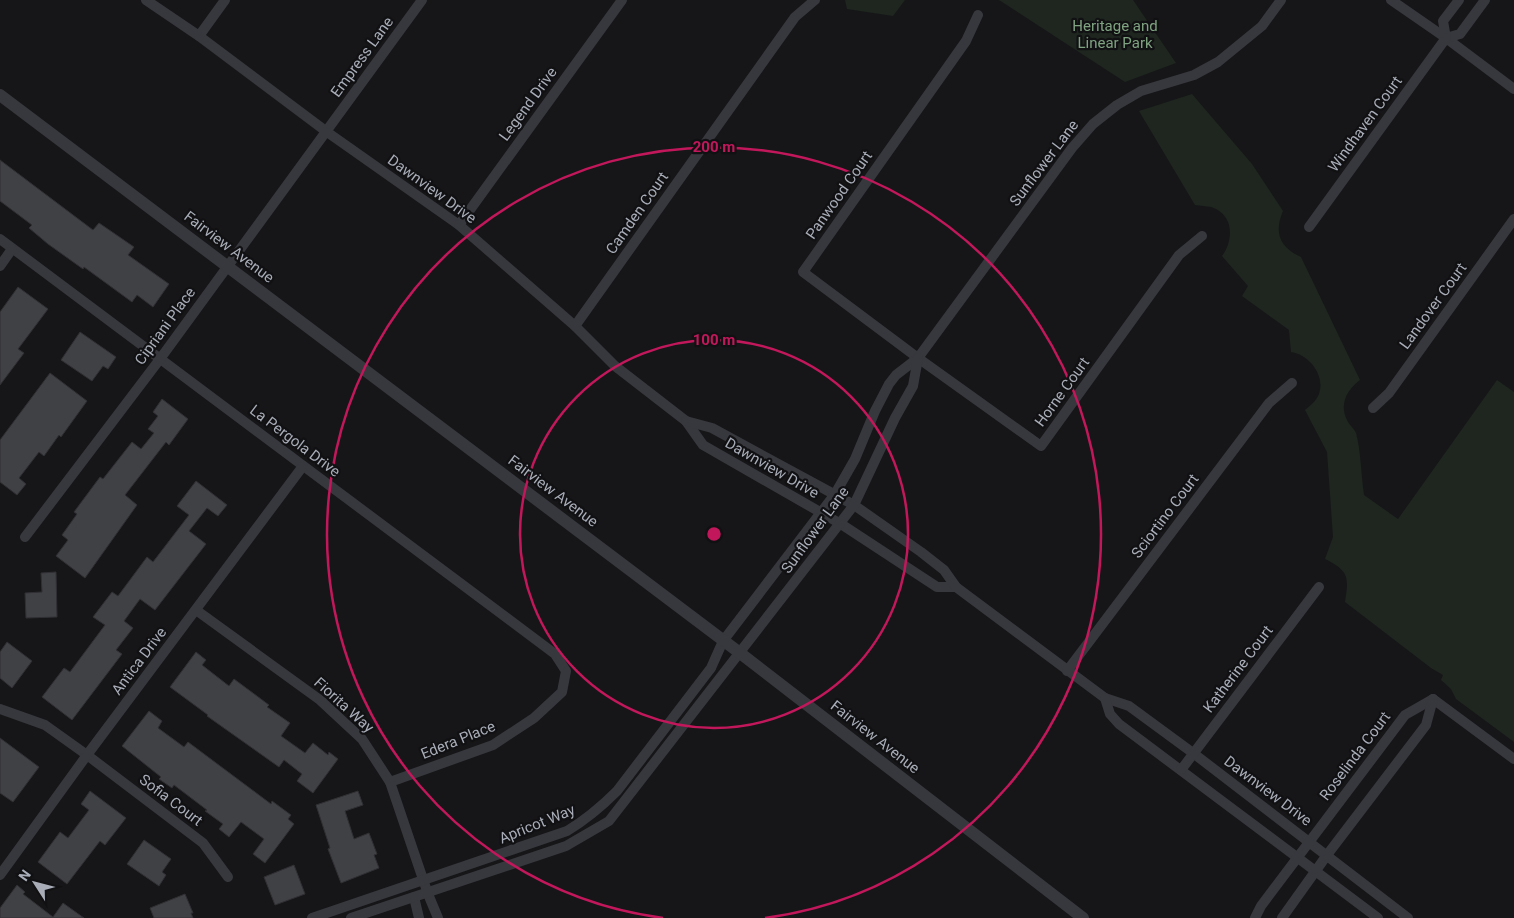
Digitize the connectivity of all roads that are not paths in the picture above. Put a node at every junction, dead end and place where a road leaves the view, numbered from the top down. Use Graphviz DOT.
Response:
graph roads {
  1 [pos="146,0"];
  2 [pos="225,0"];
  3 [pos="422,0"];
  4 [pos="622,0"];
  5 [pos="815,0"];
  6 [pos="1281,0"];
  7 [pos="1391,0"];
  8 [pos="1459,0"];
  9 [pos="1485,0"];
  10 [pos="978,15"];
  11 [pos="199,36"];
  12 [pos="1446,38"];
  13 [pos="1514,89"];
  14 [pos="0,95"];
  15 [pos="327,132"];
  16 [pos="1514,219"];
  17 [pos="459,225"];
  18 [pos="1308,227"];
  19 [pos="1202,236"];
  20 [pos="0,239"];
  21 [pos="12,248"];
  22 [pos="0,266"];
  23 [pos="228,266"];
  24 [pos="575,326"];
  25 [pos="918,358"];
  26 [pos="160,359"];
  27 [pos="1292,383"];
  28 [pos="1373,408"];
  29 [pos="686,421"];
  30 [pos="303,466"];
  31 [pos="835,494"];
  32 [pos="854,505"];
  33 [pos="821,514"];
  34 [pos="841,524"];
  35 [pos="25,537"];
  36 [pos="1319,587"];
  37 [pos="956,588"];
  38 [pos="196,610"];
  39 [pos="723,641"];
  40 [pos="740,653"];
  41 [pos="566,671"];
  42 [pos="1067,671"];
  43 [pos="1105,698"];
  44 [pos="1433,699"];
  45 [pos="0,709"];
  46 [pos="1193,753"];
  47 [pos="87,755"];
  48 [pos="1514,759"];
  49 [pos="1181,770"];
  50 [pos="390,782"];
  51 [pos="1309,841"];
  52 [pos="1327,855"];
  53 [pos="1297,858"];
  54 [pos="1315,872"];
  55 [pos="0,875"];
  56 [pos="228,877"];
  57 [pos="424,881"];
  58 [pos="428,894"];
  59 [pos="414,897"];
  60 [pos="312,918"];
  61 [pos="351,918"];
  62 [pos="419,918"];
  63 [pos="438,918"];
  64 [pos="1083,918"];
  65 [pos="1255,918"];
  66 [pos="1282,918"];
  67 [pos="1378,918"];
  68 [pos="1408,918"];
  1 -- 11 [label="street, Dawnview Drive"];
  2 -- 11 [label="street"];
  3 -- 15 [label="street, Empress Lane"];
  4 -- 17 [label="street, Legend Drive"];
  5 -- 24 [label="street, Camden Court"];
  6 -- 25 [label="street, Sunflower Lane"];
  7 -- 12 [label="street"];
  8 -- 12 [label="street"];
  9 -- 12 [label="street"];
  10 -- 25 [label="street, Panwood Court"];
  11 -- 15 [label="street, Dawnview Drive"];
  12 -- 13 [label="street"];
  12 -- 18 [label="street, Windhaven Court"];
  14 -- 23 [label="street, Fairview Avenue"];
  15 -- 17 [label="street, Dawnview Drive"];
  15 -- 23 [label="street, Cipriani Place"];
  16 -- 28 [label="street, Landover Court"];
  17 -- 24 [label="street, Dawnview Drive"];
  19 -- 25 [label="street, Horne Court"];
  20 -- 21 [label="street, La Pergola Drive"];
  21 -- 22 [label="street"];
  21 -- 26 [label="street, La Pergola Drive"];
  23 -- 26 [label="street, Cipriani Place"];
  23 -- 39 [label="street, Fairview Avenue"];
  24 -- 29 [label="street, Dawnview Drive"];
  25 -- 31 [label="street, Sunflower Lane"];
  25 -- 32 [label="street, Sunflower Lane"];
  26 -- 30 [label="street, La Pergola Drive"];
  26 -- 35 [label="street, Cipriani Place"];
  27 -- 42 [label="street, Sciortino Court"];
  29 -- 31 [label="street, Dawnview Drive"];
  29 -- 33 [label="street, Dawnview Drive"];
  30 -- 38 [label="street, Antica Drive"];
  30 -- 41 [label="street, La Pergola Drive"];
  31 -- 32 [label="street, Dawnview Drive"];
  31 -- 33 [label="street, Sunflower Lane"];
  32 -- 34 [label="street, Sunflower Lane"];
  32 -- 37 [label="street, Dawnview Drive"];
  33 -- 34 [label="street, Dawnview Drive"];
  33 -- 39 [label="street, Sunflower Lane"];
  34 -- 37 [label="street, Dawnview Drive"];
  34 -- 40 [label="street, Sunflower Lane"];
  36 -- 46 [label="street, Katherine Court"];
  37 -- 42 [label="street, Dawnview Drive"];
  38 -- 47 [label="street, Antica Drive"];
  38 -- 50 [label="street, Fiorita Way"];
  39 -- 40 [label="street, Fairview Avenue"];
  39 -- 57 [label="street, Apricot Way"];
  40 -- 58 [label="street, Apricot Way"];
  40 -- 64 [label="street, Fairview Avenue"];
  41 -- 50 [label="street, Edera Place"];
  42 -- 43 [label="street, Dawnview Drive"];
  43 -- 46 [label="street, Dawnview Drive"];
  43 -- 49 [label="street, Dawnview Drive"];
  44 -- 48 [label="street"];
  44 -- 51 [label="street, Roselinda Court"];
  44 -- 52 [label="street"];
  45 -- 47 [label="street, Sofia Court"];
  46 -- 49 [label="street, Katherine Court"];
  46 -- 51 [label="street, Dawnview Drive"];
  47 -- 55 [label="street, Antica Drive"];
  47 -- 56 [label="street, Sofia Court"];
  49 -- 53 [label="street, Dawnview Drive"];
  50 -- 57 [label="street, Fiorita Way"];
  51 -- 52 [label="street, Dawnview Drive"];
  51 -- 53 [label="street, Roselinda Court"];
  52 -- 54 [label="street"];
  52 -- 68 [label="street, Dawnview Drive"];
  53 -- 54 [label="street, Dawnview Drive"];
  53 -- 65 [label="street, Roselinda Court"];
  54 -- 66 [label="street"];
  54 -- 67 [label="street, Dawnview Drive"];
  57 -- 58 [label="street, Fiorita Way"];
  57 -- 60 [label="street, Apricot Way"];
  58 -- 59 [label="street, Apricot Way"];
  58 -- 63 [label="street, Fiorita Way"];
  59 -- 61 [label="street, Apricot Way"];
  59 -- 62 [label="street"];
}
